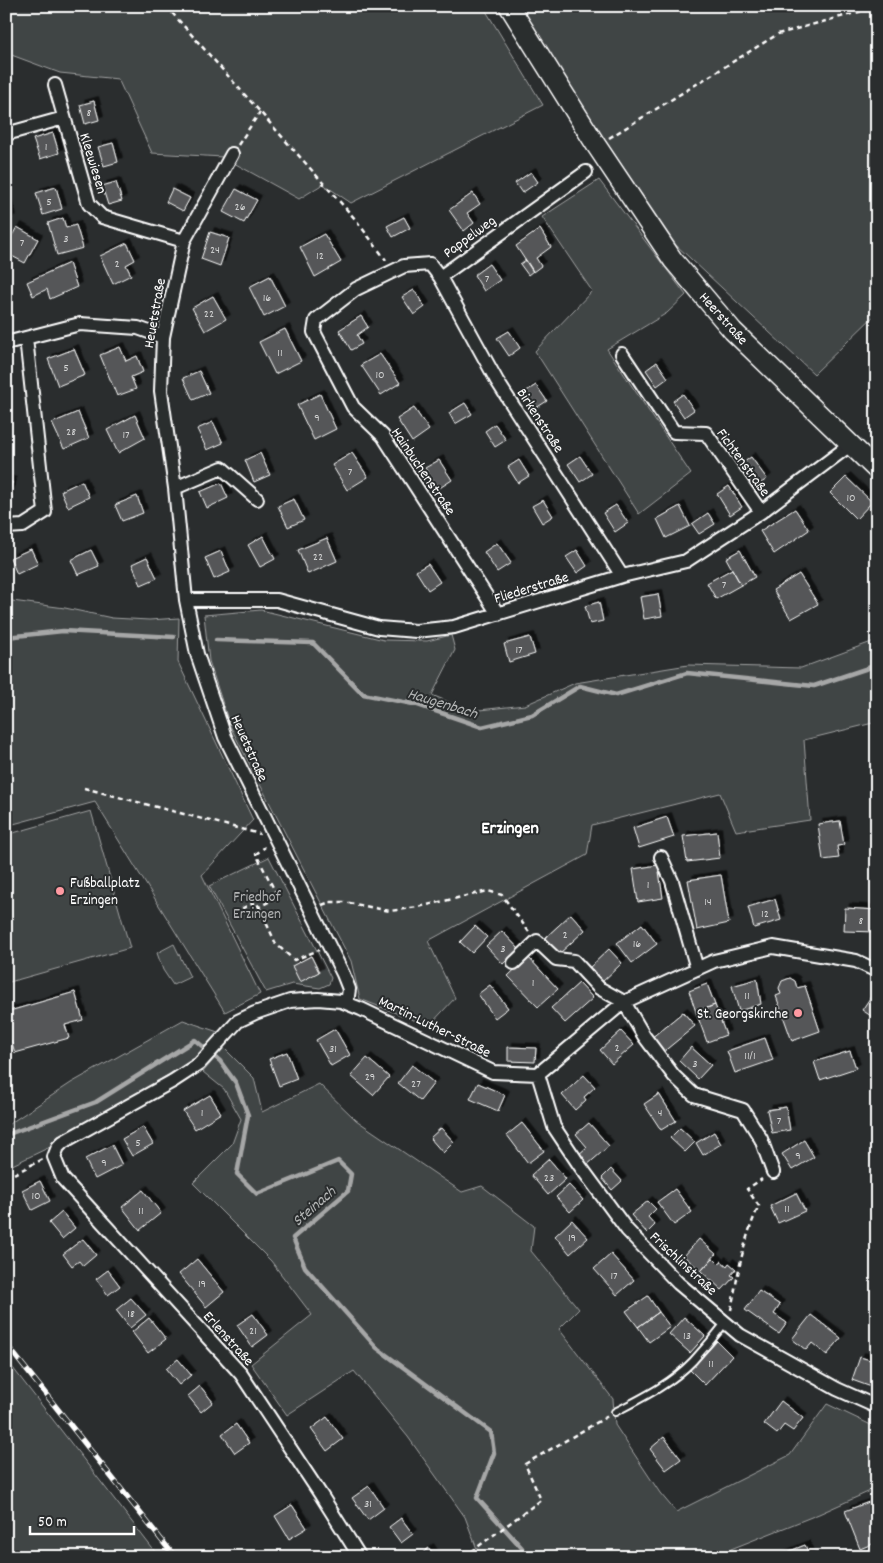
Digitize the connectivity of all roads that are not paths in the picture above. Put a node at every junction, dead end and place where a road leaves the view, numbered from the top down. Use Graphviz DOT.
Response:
graph roads {
  1 [pos="508,6"];
  2 [pos="55,85"];
  3 [pos="64,118"];
  4 [pos="6,134"];
  5 [pos="232,154"];
  6 [pos="586,172"];
  7 [pos="184,241"];
  8 [pos="440,277"];
  9 [pos="316,320"];
  10 [pos="26,338"];
  11 [pos="163,338"];
  12 [pos="6,343"];
  13 [pos="622,354"];
  14 [pos="850,445"];
  15 [pos="877,470"];
  16 [pos="175,488"];
  17 [pos="256,499"];
  18 [pos="761,512"];
  19 [pos="6,527"];
  20 [pos="622,576"];
  21 [pos="186,600"];
  22 [pos="498,614"];
  23 [pos="661,857"];
  24 [pos="514,963"];
  25 [pos="697,969"];
  26 [pos="877,971"];
  27 [pos="624,1002"];
  28 [pos="347,1003"];
  29 [pos="538,1074"];
  30 [pos="54,1157"];
  31 [pos="773,1172"];
  32 [pos="725,1323"];
  33 [pos="877,1407"];
  34 [pos="615,1412"];
  35 [pos="360,1557"];
  1 -- 14 [label="main road, Heerstraße"];
  2 -- 3 [label="street, Kleewiesen"];
  3 -- 4 [label="street"];
  3 -- 7 [label="street, Kleewiesen"];
  5 -- 7 [label="street, Heuetstraße"];
  6 -- 8 [label="street, Pappelweg"];
  7 -- 11 [label="street, Heuetstraße"];
  8 -- 9 [label="street, Pappelweg"];
  8 -- 20 [label="street, Birkenstraße"];
  9 -- 22 [label="street, Hainbuchenstraße"];
  10 -- 11 [label="street"];
  10 -- 12 [label="street"];
  10 -- 19 [label="street"];
  11 -- 16 [label="street, Heuetstraße"];
  13 -- 18 [label="street, Fichtenstraße"];
  14 -- 15 [label="main road, Heerstraße"];
  14 -- 18 [label="street, Fliederstraße"];
  16 -- 17 [label="street"];
  16 -- 21 [label="street, Heuetstraße"];
  18 -- 20 [label="street, Fliederstraße"];
  20 -- 22 [label="street, Fliederstraße"];
  21 -- 22 [label="street, Fliederstraße"];
  21 -- 28 [label="street, Heuetstraße"];
  23 -- 25 [label="street"];
  24 -- 27 [label="street"];
  25 -- 26 [label="street"];
  25 -- 27 [label="street"];
  27 -- 29 [label="street"];
  27 -- 31 [label="street"];
  28 -- 29 [label="street, Martin-Luther-Straße"];
  28 -- 30 [label="street, Martin-Luther-Straße"];
  29 -- 32 [label="street, Frischlinstraße"];
  30 -- 35 [label="street, Erlenstraße"];
  32 -- 33 [label="street, Frischlinstraße"];
  32 -- 34 [label="lane"];
}
